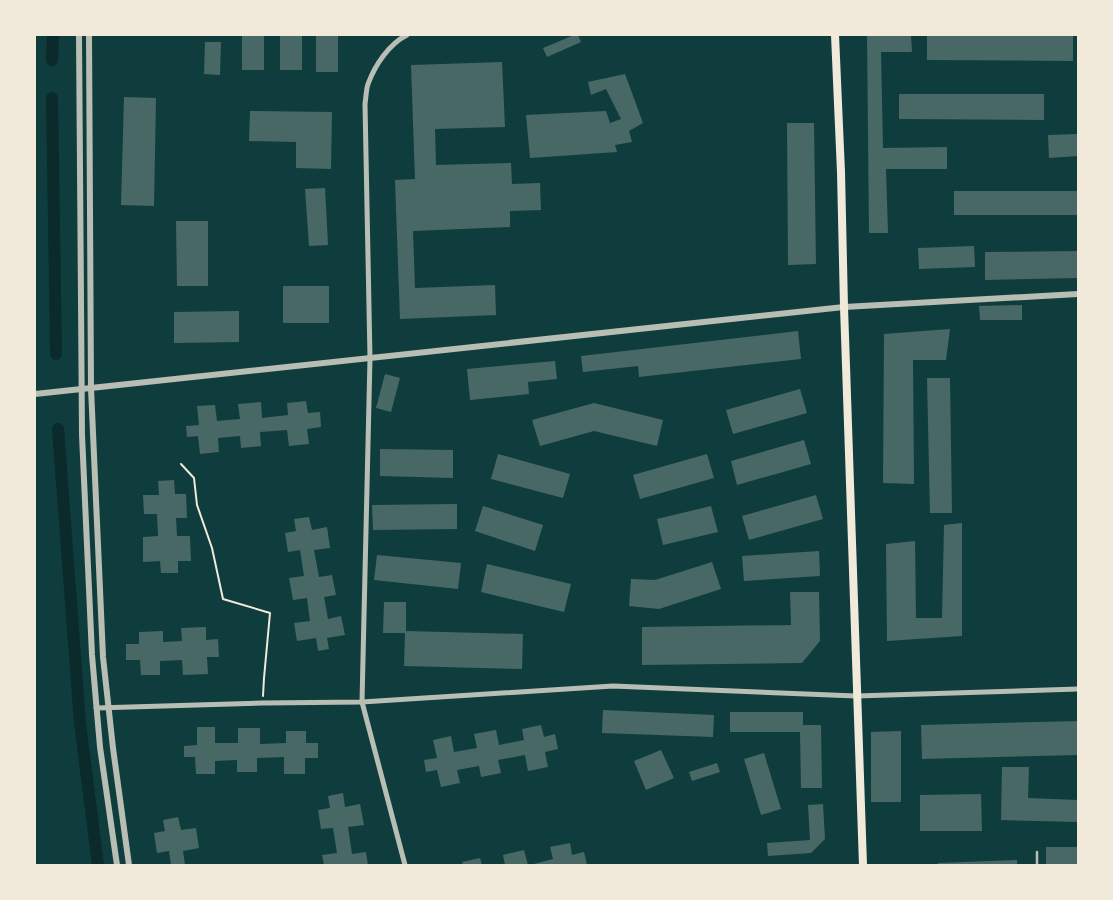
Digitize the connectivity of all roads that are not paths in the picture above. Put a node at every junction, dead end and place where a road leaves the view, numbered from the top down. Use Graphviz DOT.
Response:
graph roads {
  1 [pos="79,35"];
  2 [pos="89,35"];
  3 [pos="407,35"];
  4 [pos="835,35"];
  5 [pos="1078,294"];
  6 [pos="844,307"];
  7 [pos="370,358"];
  8 [pos="91,388"];
  9 [pos="81,389"];
  10 [pos="35,394"];
  11 [pos="1078,689"];
  12 [pos="856,696"];
  13 [pos="362,702"];
  14 [pos="108,707"];
  15 [pos="96,708"];
  16 [pos="1037,852"];
  17 [pos="117,865"];
  18 [pos="129,865"];
  19 [pos="405,865"];
  20 [pos="863,865"];
  21 [pos="1037,865"];
  1 -- 9 [label="street"];
  2 -- 8 [label="street"];
  3 -- 7 [label="street"];
  4 -- 6 [label="main road"];
  5 -- 6 [label="street"];
  6 -- 7 [label="street"];
  6 -- 12 [label="main road"];
  7 -- 8 [label="street"];
  7 -- 13 [label="street"];
  8 -- 9 [label="street"];
  8 -- 14 [label="street"];
  9 -- 10 [label="street"];
  9 -- 15 [label="street"];
  11 -- 12 [label="street"];
  12 -- 13 [label="street"];
  12 -- 20 [label="main road"];
  13 -- 14 [label="street"];
  13 -- 19 [label="street"];
  14 -- 15 [label="street"];
  14 -- 18 [label="street"];
  15 -- 17 [label="street"];
  16 -- 21 [label="lane"];
}
